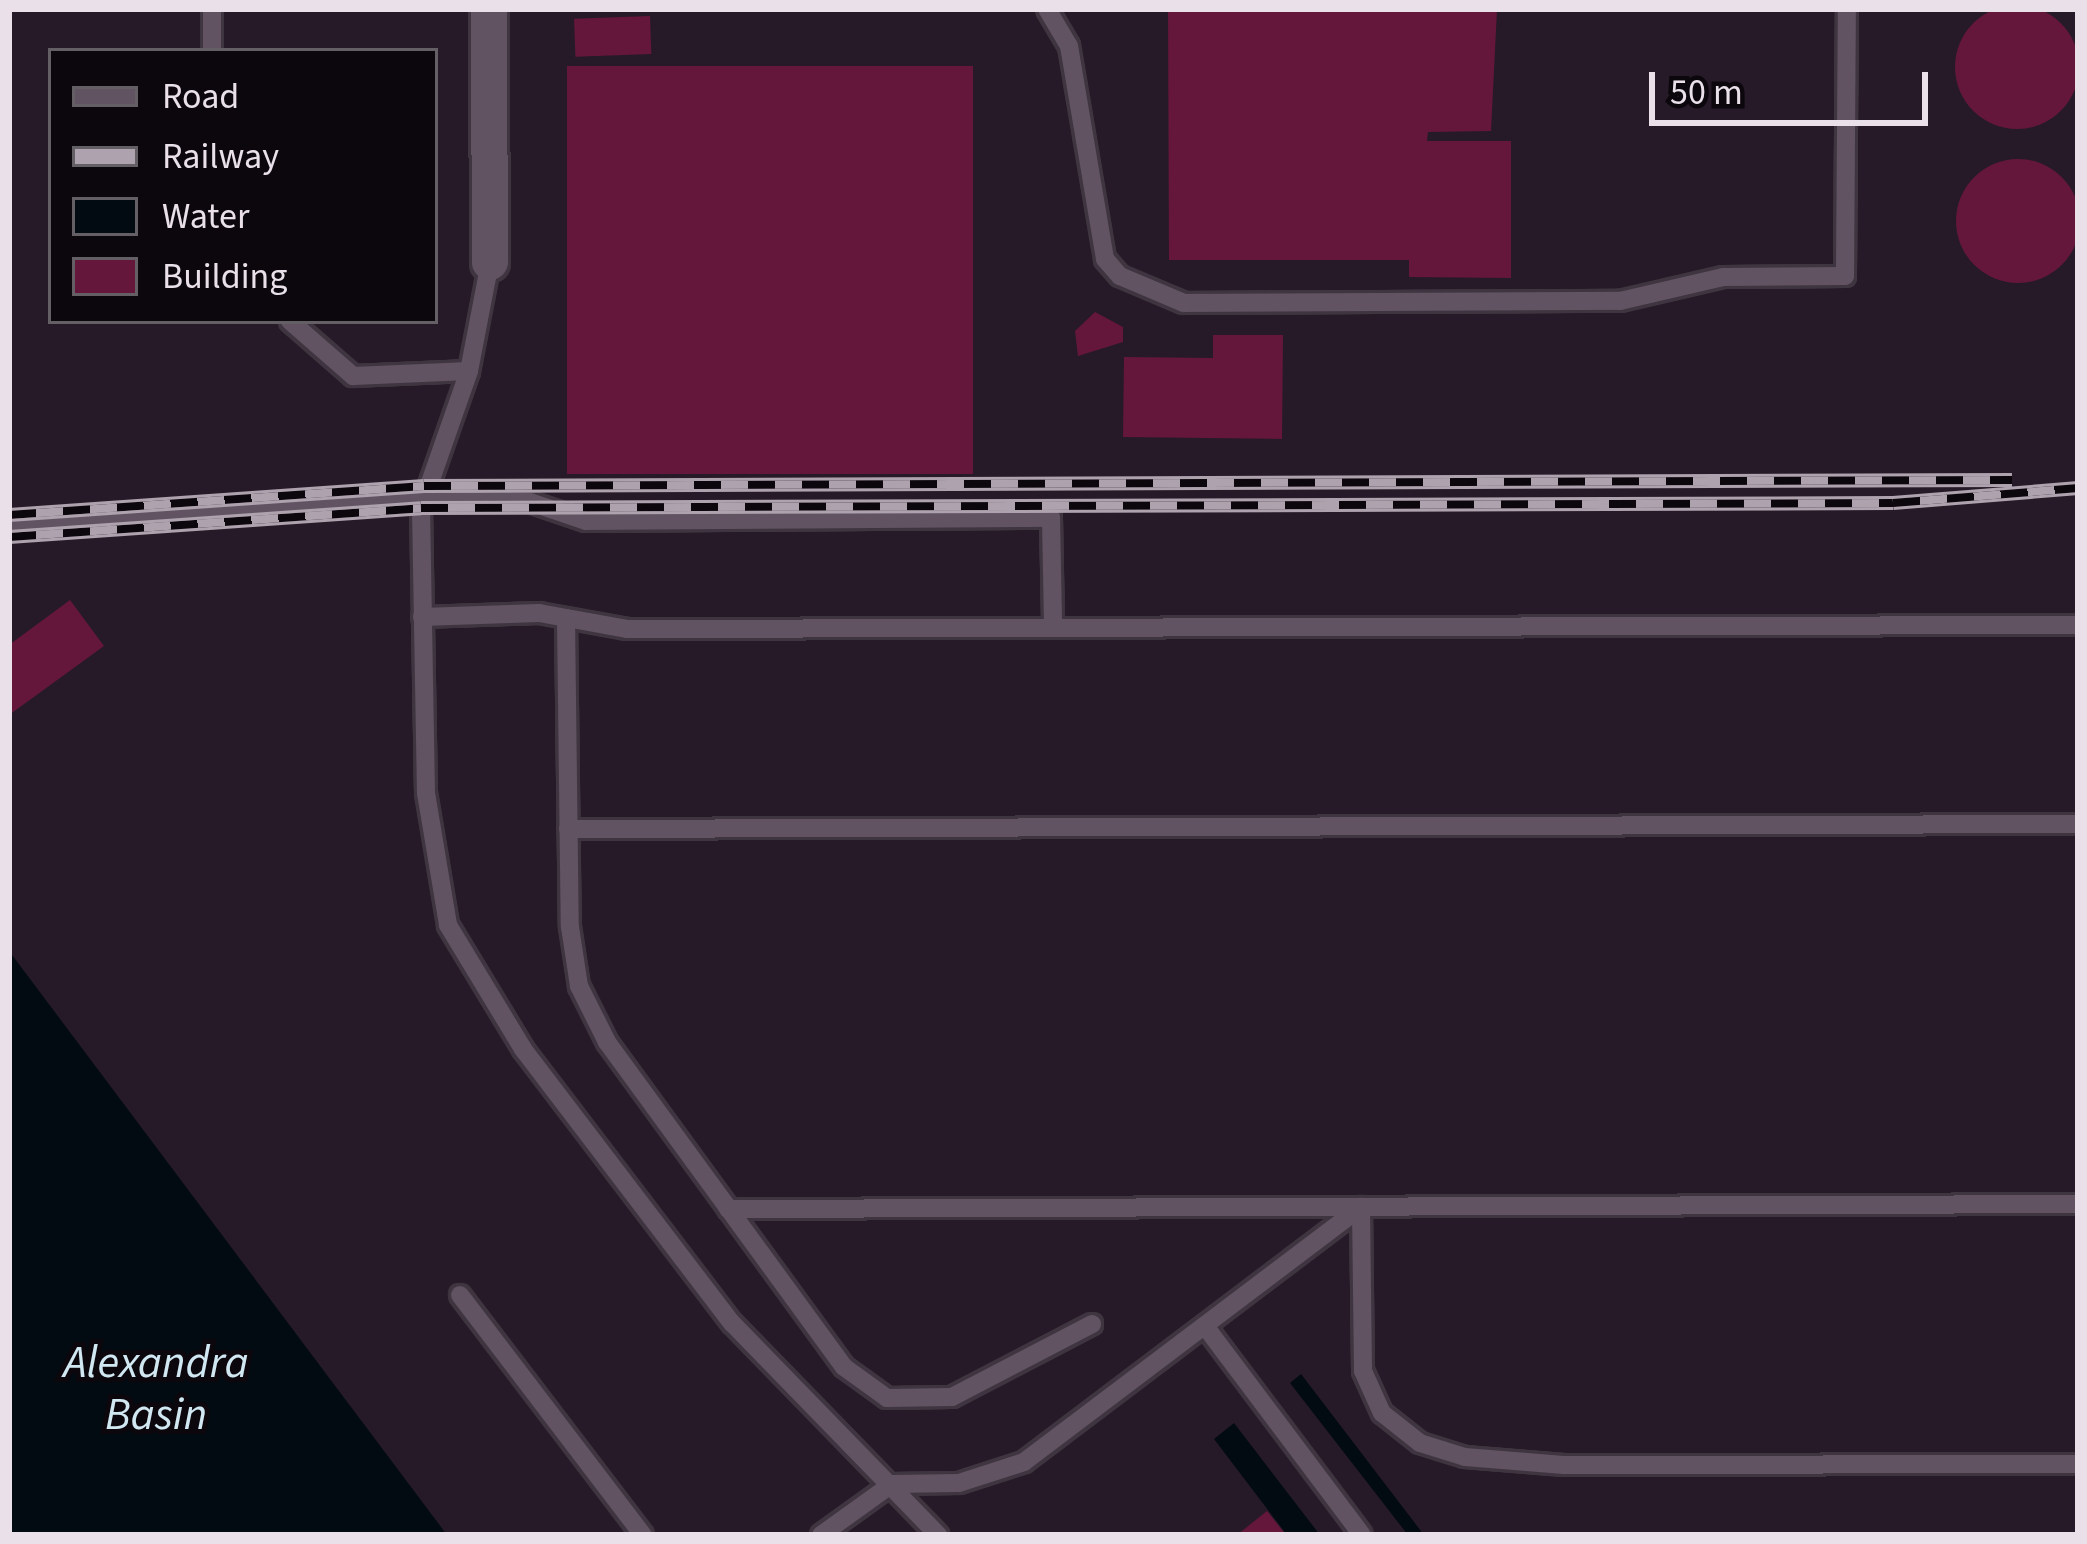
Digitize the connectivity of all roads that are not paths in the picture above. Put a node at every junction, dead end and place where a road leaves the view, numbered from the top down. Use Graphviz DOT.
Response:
graph roads {
  1 [pos="212,9"];
  2 [pos="488,9"];
  3 [pos="1047,9"];
  4 [pos="1847,9"];
  5 [pos="212,48"];
  6 [pos="490,262"];
  7 [pos="293,324"];
  8 [pos="469,371"];
  9 [pos="422,500"];
  10 [pos="9,527"];
  11 [pos="422,616"];
  12 [pos="566,618"];
  13 [pos="2078,625"];
  14 [pos="1053,626"];
  15 [pos="2078,824"];
  16 [pos="568,829"];
  17 [pos="2078,1204"];
  18 [pos="1361,1208"];
  19 [pos="728,1209"];
  20 [pos="460,1295"];
  21 [pos="1092,1324"];
  22 [pos="1205,1327"];
  23 [pos="2078,1464"];
  24 [pos="892,1484"];
  25 [pos="643,1535"];
  26 [pos="821,1535"];
  27 [pos="938,1535"];
  28 [pos="1362,1535"];
  1 -- 5 [label="lane"];
  2 -- 6 [label="street"];
  3 -- 4 [label="lane"];
  6 -- 8 [label="lane"];
  7 -- 8 [label="lane"];
  8 -- 9 [label="lane"];
  9 -- 10 [label="lane"];
  9 -- 11 [label="lane"];
  9 -- 14 [label="lane"];
  11 -- 12 [label="lane"];
  11 -- 24 [label="lane"];
  12 -- 14 [label="lane"];
  12 -- 16 [label="lane"];
  13 -- 14 [label="lane"];
  15 -- 16 [label="lane"];
  16 -- 19 [label="lane"];
  17 -- 18 [label="lane"];
  18 -- 19 [label="lane"];
  18 -- 22 [label="lane"];
  18 -- 23 [label="lane"];
  19 -- 21 [label="lane"];
  20 -- 25 [label="lane"];
  22 -- 24 [label="lane"];
  22 -- 28 [label="lane"];
  24 -- 26 [label="lane"];
  24 -- 27 [label="lane"];
}
